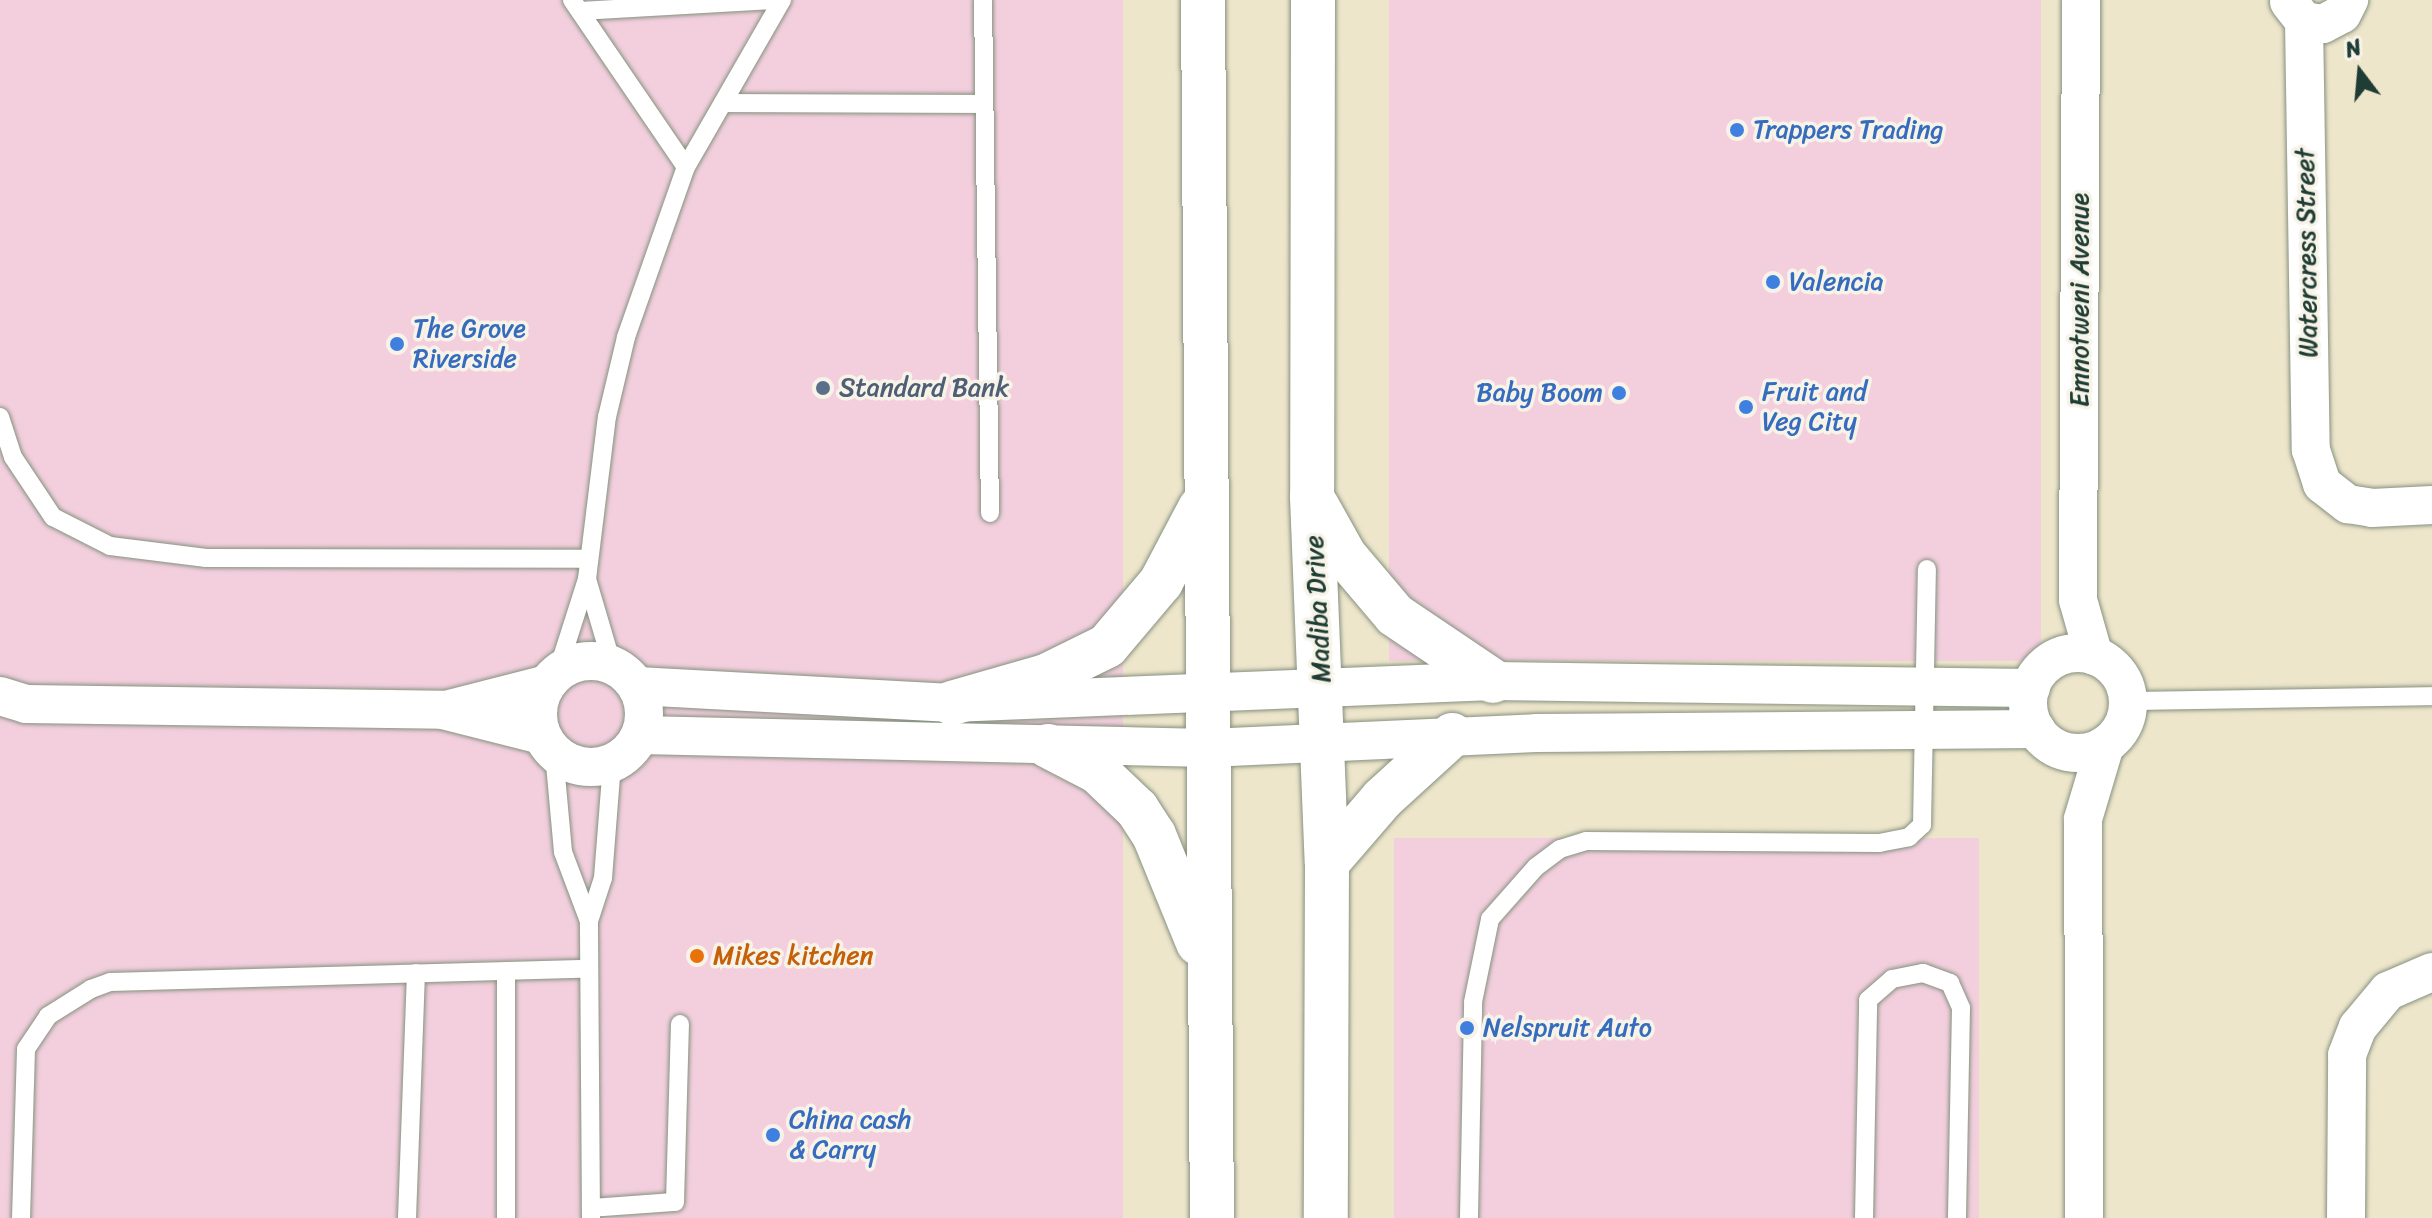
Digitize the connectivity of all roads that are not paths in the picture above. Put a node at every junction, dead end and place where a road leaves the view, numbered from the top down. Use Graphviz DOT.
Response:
graph roads {
  1 [pos="773,0"];
  2 [pos="782,0"];
  3 [pos="983,0"];
  4 [pos="1203,0"];
  5 [pos="1313,0"];
  6 [pos="2081,0"];
  7 [pos="2349,0"];
  8 [pos="576,6"];
  9 [pos="2296,10"];
  10 [pos="723,103"];
  11 [pos="984,104"];
  12 [pos="686,167"];
  13 [pos="0,417"];
  14 [pos="1205,496"];
  15 [pos="1312,497"];
  16 [pos="2432,505"];
  17 [pos="990,513"];
  18 [pos="589,559"];
  19 [pos="1927,569"];
  20 [pos="587,579"];
  21 [pos="2076,657"];
  22 [pos="624,675"];
  23 [pos="552,678"];
  24 [pos="1493,681"];
  25 [pos="1322,686"];
  26 [pos="1924,687"];
  27 [pos="2031,688"];
  28 [pos="1206,691"];
  29 [pos="2432,696"];
  30 [pos="2128,701"];
  31 [pos="952,703"];
  32 [pos="9,705"];
  33 [pos="443,710"];
  34 [pos="1923,731"];
  35 [pos="641,735"];
  36 [pos="1452,735"];
  37 [pos="2045,738"];
  38 [pos="1324,743"];
  39 [pos="548,744"];
  40 [pos="2105,745"];
  41 [pos="1048,746"];
  42 [pos="1208,748"];
  43 [pos="612,764"];
  44 [pos="2083,819"];
  45 [pos="1327,863"];
  46 [pos="589,921"];
  47 [pos="589,969"];
  48 [pos="506,971"];
  49 [pos="1209,971"];
  50 [pos="2432,972"];
  51 [pos="416,973"];
  52 [pos="680,1024"];
  53 [pos="675,1210"];
  54 [pos="591,1213"];
  55 [pos="21,1218"];
  56 [pos="407,1218"];
  57 [pos="506,1218"];
  58 [pos="1212,1218"];
  59 [pos="1326,1218"];
  60 [pos="1469,1218"];
  61 [pos="1864,1218"];
  62 [pos="1957,1218"];
  63 [pos="2084,1218"];
  64 [pos="2346,1218"];
  1 -- 8 [label="lane"];
  2 -- 10 [label="lane"];
  3 -- 11 [label="lane"];
  4 -- 14 [label="main road"];
  5 -- 15 [label="main road, Madiba Drive"];
  6 -- 21 [label="street, Emnotweni Avenue"];
  7 -- 9 [label="street"];
  8 -- 12 [label="lane"];
  9 -- 16 [label="street, Watercress Street"];
  10 -- 11 [label="lane"];
  10 -- 12 [label="lane"];
  11 -- 17 [label="lane"];
  12 -- 18 [label="lane"];
  13 -- 18 [label="lane"];
  14 -- 28 [label="main road"];
  14 -- 31 [label="main road"];
  15 -- 24 [label="main road"];
  15 -- 25 [label="main road, Madiba Drive"];
  18 -- 20 [label="lane"];
  19 -- 26 [label="lane"];
  20 -- 22 [label="lane"];
  20 -- 23 [label="lane"];
  21 -- 27 [label="street"];
  21 -- 30 [label="street"];
  22 -- 23 [label="street"];
  22 -- 31 [label="street"];
  22 -- 35 [label="street"];
  23 -- 33 [label="street"];
  23 -- 39 [label="street"];
  24 -- 25 [label="street"];
  24 -- 26 [label="street"];
  25 -- 28 [label="street"];
  25 -- 38 [label="main road, Madiba Drive"];
  26 -- 27 [label="street"];
  26 -- 34 [label="lane"];
  27 -- 37 [label="street"];
  28 -- 31 [label="street"];
  28 -- 42 [label="main road"];
  29 -- 30 [label="lane"];
  30 -- 40 [label="street"];
  32 -- 33 [label="street"];
  33 -- 39 [label="street"];
  34 -- 36 [label="street"];
  34 -- 37 [label="street"];
  34 -- 60 [label="lane"];
  35 -- 41 [label="street"];
  35 -- 43 [label="street"];
  36 -- 38 [label="street"];
  36 -- 45 [label="main road"];
  37 -- 40 [label="street"];
  37 -- 44 [label="street"];
  38 -- 42 [label="street"];
  38 -- 45 [label="main road, Madiba Drive"];
  39 -- 43 [label="street"];
  39 -- 46 [label="lane"];
  40 -- 44 [label="street"];
  41 -- 42 [label="street"];
  41 -- 49 [label="main road"];
  42 -- 49 [label="main road"];
  43 -- 46 [label="lane"];
  44 -- 63 [label="street"];
  45 -- 59 [label="main road, Madiba Drive"];
  46 -- 47 [label="lane"];
  47 -- 48 [label="lane"];
  47 -- 54 [label="lane"];
  48 -- 51 [label="lane"];
  48 -- 57 [label="lane"];
  49 -- 58 [label="main road"];
  50 -- 64 [label="street"];
  51 -- 55 [label="lane"];
  51 -- 56 [label="lane"];
  52 -- 53 [label="lane"];
  53 -- 54 [label="lane"];
  61 -- 62 [label="lane"];
}
